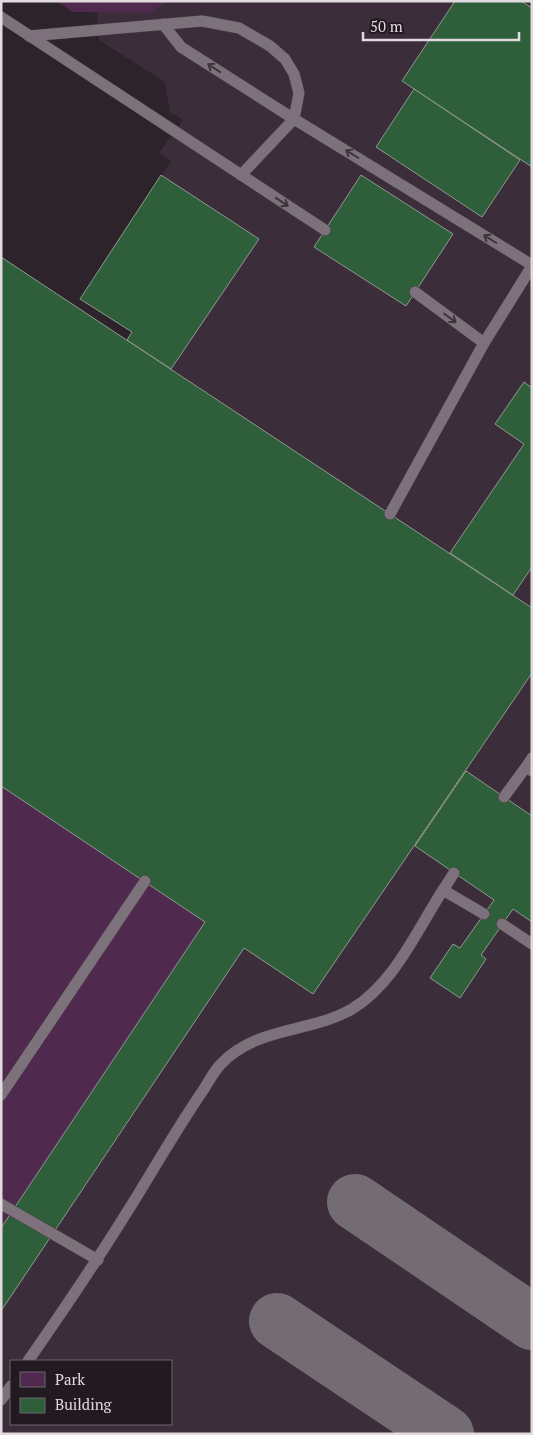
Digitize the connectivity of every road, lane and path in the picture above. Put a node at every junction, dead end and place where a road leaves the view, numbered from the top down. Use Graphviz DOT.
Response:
graph roads {
  1 [pos="1,17"];
  2 [pos="163,24"];
  3 [pos="29,36"];
  4 [pos="294,119"];
  5 [pos="241,176"];
  6 [pos="326,230"];
  7 [pos="532,265"];
  8 [pos="415,292"];
  9 [pos="484,343"];
  10 [pos="390,514"];
  11 [pos="530,765"];
  12 [pos="504,797"];
  13 [pos="454,873"];
  14 [pos="145,881"];
  15 [pos="443,890"];
  16 [pos="484,914"];
  17 [pos="502,924"];
  18 [pos="532,944"];
  19 [pos="1,1095"];
  20 [pos="1,1204"];
  21 [pos="98,1260"];
  22 [pos="29,1360"];
  23 [pos="10,1387"];
  24 [pos="1,1400"];
  1 -- 3 [label="lane"];
  2 -- 3 [label="lane"];
  4 -- 2 [label="lane, one-way"];
  2 -- 4 [label="lane"];
  3 -- 5 [label="lane"];
  4 -- 5 [label="lane"];
  7 -- 4 [label="lane, one-way"];
  5 -- 6 [label="lane, one-way"];
  7 -- 9 [label="lane"];
  8 -- 9 [label="lane, one-way"];
  9 -- 10 [label="lane"];
  11 -- 12 [label="lane"];
  13 -- 15 [label="lane"];
  14 -- 19 [label="lane"];
  15 -- 16 [label="lane"];
  15 -- 21 [label="lane"];
  17 -- 18 [label="lane"];
  20 -- 21 [label="lane"];
  21 -- 22 [label="lane"];
  23 -- 24 [label="lane"];
}
